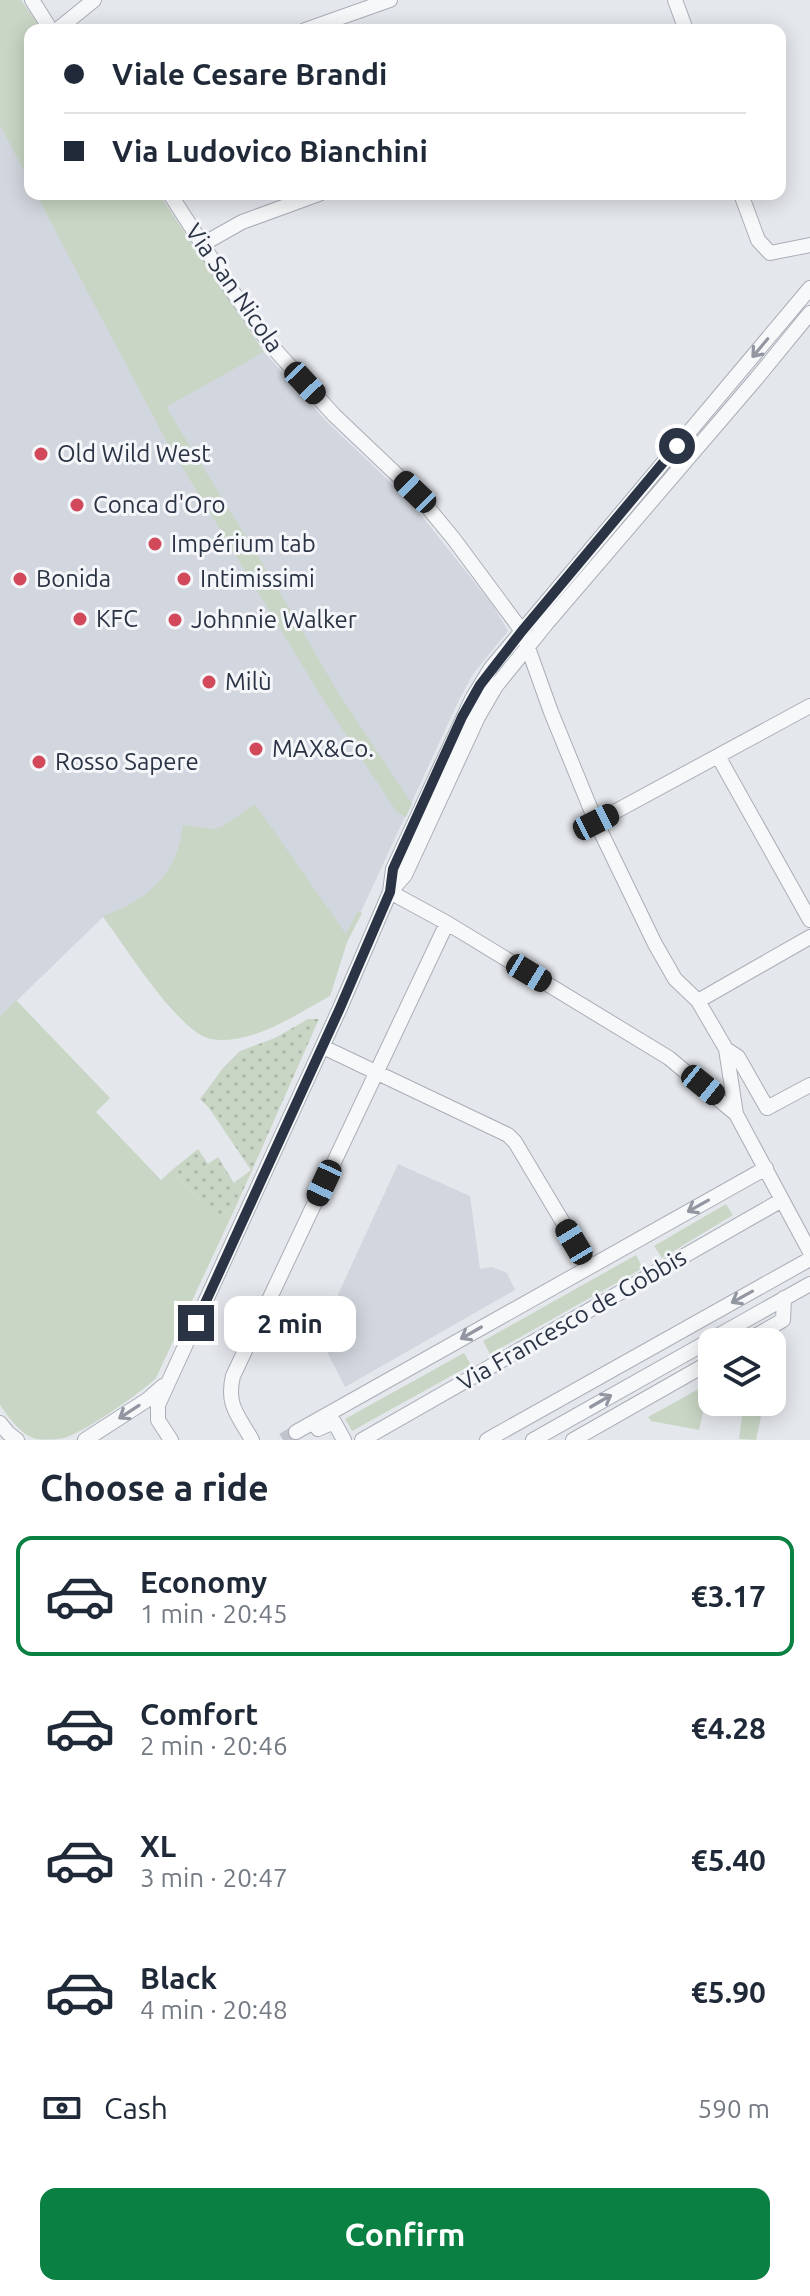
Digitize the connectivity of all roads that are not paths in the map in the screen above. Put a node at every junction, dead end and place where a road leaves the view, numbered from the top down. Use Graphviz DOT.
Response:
graph roads {
  1 [pos="32,0"];
  2 [pos="94,0"];
  3 [pos="390,0"];
  4 [pos="675,0"];
  5 [pos="50,24"];
  6 [pos="62,24"];
  7 [pos="322,24"];
  8 [pos="684,24"];
  9 [pos="174,200"];
  10 [pos="302,200"];
  11 [pos="743,200"];
  12 [pos="203,244"];
  13 [pos="810,245"];
  14 [pos="810,288"];
  15 [pos="810,313"];
  16 [pos="522,631"];
  17 [pos="528,646"];
  18 [pos="810,706"];
  19 [pos="718,756"];
  20 [pos="596,822"];
  21 [pos="390,892"];
  22 [pos="810,920"];
  23 [pos="447,923"];
  24 [pos="810,937"];
  25 [pos="698,1001"];
  26 [pos="323,1047"];
  27 [pos="726,1049"];
  28 [pos="376,1073"];
  29 [pos="810,1085"];
  30 [pos="736,1114"];
  31 [pos="766,1168"];
  32 [pos="782,1200"];
  33 [pos="810,1252"];
  34 [pos="810,1259"];
  35 [pos="589,1266"];
  36 [pos="810,1284"];
  37 [pos="784,1298"];
  38 [pos="769,1328"];
  39 [pos="698,1369"];
  40 [pos="169,1380"];
  41 [pos="0,1423"];
  42 [pos="298,1435"];
  43 [pos="17,1440"];
  44 [pos="85,1440"];
  45 [pos="171,1440"];
  46 [pos="252,1440"];
  47 [pos="344,1440"];
  48 [pos="362,1440"];
  49 [pos="487,1440"];
  50 [pos="533,1440"];
  51 [pos="573,1440"];
  1 -- 5 [label="street"];
  2 -- 6 [label="street"];
  3 -- 7 [label="street"];
  4 -- 8 [label="street"];
  9 -- 12 [label="street, Via San Nicola"];
  10 -- 12 [label="street"];
  11 -- 13 [label="street"];
  12 -- 16 [label="street, Via San Nicola"];
  14 -- 16 [label="street, one-way"];
  15 -- 17 [label="street"];
  16 -- 17 [label="street, Via San Nicola"];
  16 -- 21 [label="street"];
  17 -- 20 [label="street"];
  17 -- 21 [label="street"];
  18 -- 19 [label="street"];
  19 -- 20 [label="street"];
  19 -- 22 [label="street"];
  20 -- 25 [label="street"];
  21 -- 23 [label="street"];
  21 -- 26 [label="street"];
  23 -- 28 [label="street"];
  23 -- 30 [label="street"];
  24 -- 25 [label="street"];
  25 -- 27 [label="street"];
  26 -- 28 [label="street"];
  26 -- 40 [label="street"];
  27 -- 29 [label="street"];
  27 -- 30 [label="street"];
  28 -- 35 [label="street"];
  28 -- 46 [label="street"];
  30 -- 31 [label="street"];
  31 -- 32 [label="street"];
  31 -- 35 [label="street, Via Francesco de Gobbis, one-way"];
  32 -- 33 [label="street"];
  32 -- 48 [label="street, Via Francesco de Gobbis"];
  34 -- 49 [label="street, one-way"];
  35 -- 42 [label="street, Via Francesco de Gobbis, one-way"];
  36 -- 37 [label="street"];
  37 -- 38 [label="street"];
  50 -- 37 [label="street, one-way"];
  39 -- 51 [label="street"];
  40 -- 44 [label="street, one-way"];
  40 -- 45 [label="street"];
  41 -- 43 [label="street"];
  42 -- 47 [label="street, Via Francesco de Gobbis"];
}
